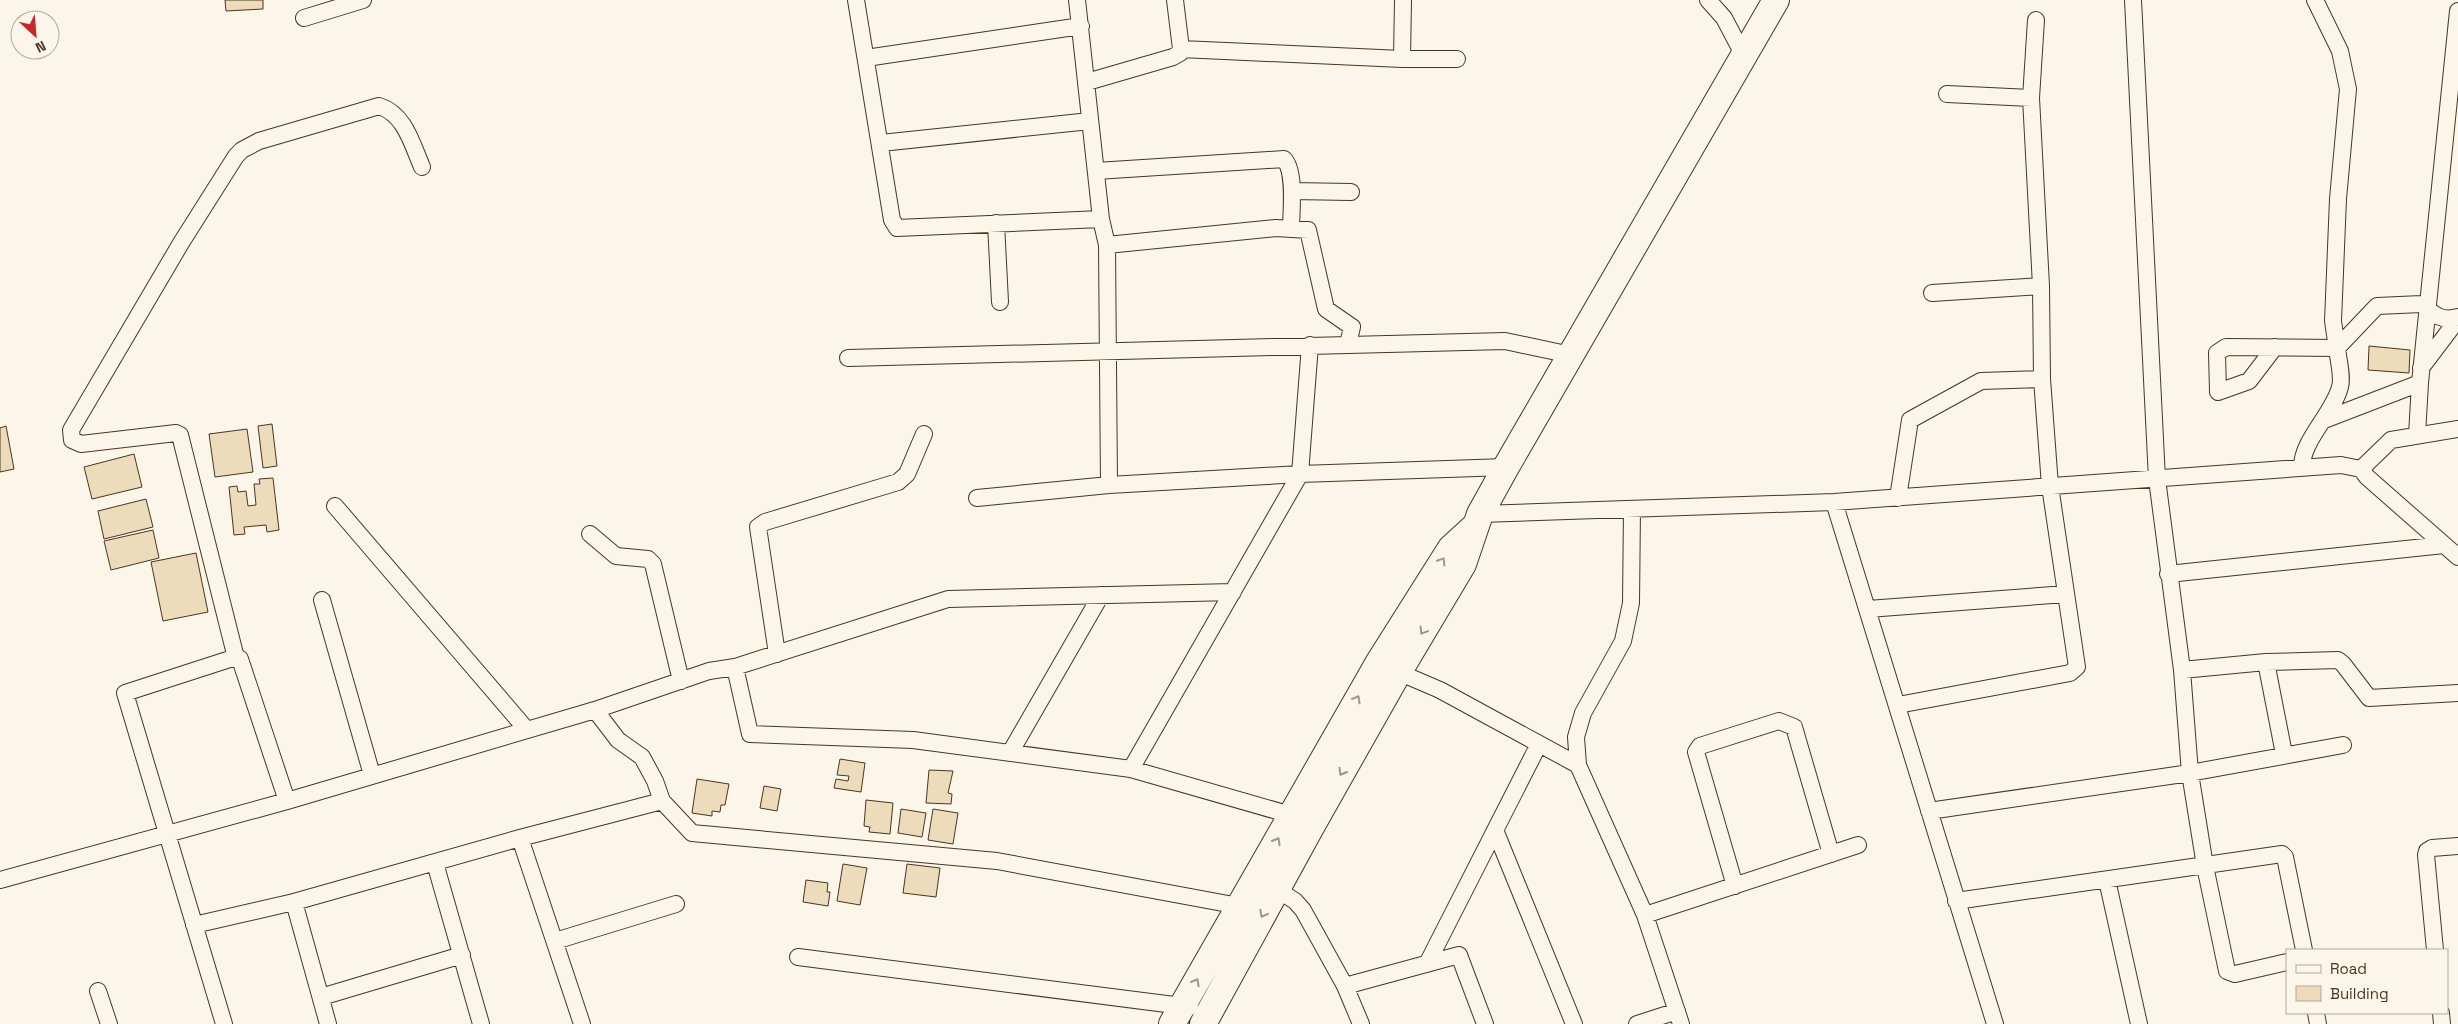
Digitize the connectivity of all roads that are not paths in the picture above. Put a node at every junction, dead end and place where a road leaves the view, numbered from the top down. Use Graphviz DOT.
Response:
graph roads {
  1 [pos="363,0"];
  2 [pos="856,0"];
  3 [pos="1077,0"];
  4 [pos="1175,0"];
  5 [pos="1403,0"];
  6 [pos="1708,0"];
  7 [pos="1776,0"];
  8 [pos="2133,0"];
  9 [pos="2315,0"];
  10 [pos="2458,11"];
  11 [pos="304,18"];
  12 [pos="2036,20"];
  13 [pos="1081,26"];
  14 [pos="1181,49"];
  15 [pos="1744,56"];
  16 [pos="866,58"];
  17 [pos="1402,59"];
  18 [pos="1457,59"];
  19 [pos="1087,82"];
  20 [pos="1947,94"];
  21 [pos="2030,98"];
  22 [pos="1090,121"];
  23 [pos="880,143"];
  24 [pos="422,167"];
  25 [pos="1096,171"];
  26 [pos="1292,191"];
  27 [pos="1351,192"];
  28 [pos="1101,218"];
  29 [pos="996,223"];
  30 [pos="1291,229"];
  31 [pos="1107,245"];
  32 [pos="2041,286"];
  33 [pos="1932,293"];
  34 [pos="1000,302"];
  35 [pos="2427,309"];
  36 [pos="2458,318"];
  37 [pos="1348,344"];
  38 [pos="1310,345"];
  39 [pos="2275,347"];
  40 [pos="2337,348"];
  41 [pos="1108,353"];
  42 [pos="1571,355"];
  43 [pos="848,358"];
  44 [pos="2420,376"];
  45 [pos="2042,379"];
  46 [pos="2324,420"];
  47 [pos="2458,429"];
  48 [pos="924,434"];
  49 [pos="2417,435"];
  50 [pos="1506,467"];
  51 [pos="2302,468"];
  52 [pos="2361,469"];
  53 [pos="1300,474"];
  54 [pos="2157,479"];
  55 [pos="1108,485"];
  56 [pos="2050,486"];
  57 [pos="978,498"];
  58 [pos="1898,498"];
  59 [pos="1834,502"];
  60 [pos="335,506"];
  61 [pos="1632,509"];
  62 [pos="1478,520"];
  63 [pos="590,534"];
  64 [pos="2444,545"];
  65 [pos="2458,557"];
  66 [pos="2168,574"];
  67 [pos="1233,592"];
  68 [pos="2066,594"];
  69 [pos="1101,595"];
  70 [pos="322,600"];
  71 [pos="1868,609"];
  72 [pos="777,654"];
  73 [pos="236,658"];
  74 [pos="2266,662"];
  75 [pos="735,667"];
  76 [pos="1388,668"];
  77 [pos="2182,670"];
  78 [pos="681,681"];
  79 [pos="2458,693"];
  80 [pos="1898,705"];
  81 [pos="595,710"];
  82 [pos="527,730"];
  83 [pos="1539,744"];
  84 [pos="2343,746"];
  85 [pos="1010,753"];
  86 [pos="2284,754"];
  87 [pos="1578,764"];
  88 [pos="1132,769"];
  89 [pos="2190,773"];
  90 [pos="372,775"];
  91 [pos="286,801"];
  92 [pos="662,801"];
  93 [pos="1928,811"];
  94 [pos="1291,815"];
  95 [pos="1495,830"];
  96 [pos="167,833"];
  97 [pos="520,838"];
  98 [pos="1858,845"];
  99 [pos="2458,846"];
  100 [pos="1831,854"];
  101 [pos="435,863"];
  102 [pos="2205,866"];
  103 [pos="0,880"];
  104 [pos="2107,880"];
  105 [pos="1266,883"];
  106 [pos="1735,886"];
  107 [pos="1956,901"];
  108 [pos="294,902"];
  109 [pos="676,904"];
  110 [pos="1239,906"];
  111 [pos="1645,915"];
  112 [pos="194,925"];
  113 [pos="555,941"];
  114 [pos="2304,949"];
  115 [pos="2435,949"];
  116 [pos="462,955"];
  117 [pos="798,958"];
  118 [pos="2286,962"];
  119 [pos="1427,964"];
  120 [pos="1345,986"];
  121 [pos="98,990"];
  122 [pos="321,997"];
  123 [pos="1177,1015"];
  124 [pos="1207,1017"];
  125 [pos="1679,1017"];
  126 [pos="109,1024"];
  127 [pos="224,1024"];
  128 [pos="328,1024"];
  129 [pos="481,1024"];
  130 [pos="582,1024"];
  131 [pos="1361,1024"];
  132 [pos="1485,1024"];
  133 [pos="1574,1024"];
  134 [pos="1637,1024"];
  135 [pos="1995,1024"];
  136 [pos="2139,1024"];
  1 -- 11 [label="street"];
  2 -- 16 [label="street"];
  3 -- 13 [label="street"];
  4 -- 14 [label="street"];
  5 -- 17 [label="street"];
  6 -- 15 [label="street"];
  7 -- 15 [label="main road"];
  8 -- 54 [label="street"];
  9 -- 40 [label="street"];
  10 -- 35 [label="street"];
  12 -- 21 [label="street"];
  13 -- 16 [label="street"];
  13 -- 19 [label="street"];
  14 -- 17 [label="street"];
  14 -- 19 [label="street"];
  15 -- 42 [label="main road"];
  16 -- 23 [label="street"];
  17 -- 18 [label="street"];
  19 -- 22 [label="street"];
  20 -- 21 [label="street"];
  21 -- 32 [label="street"];
  22 -- 23 [label="street"];
  22 -- 25 [label="street"];
  23 -- 29 [label="street"];
  24 -- 73 [label="street"];
  25 -- 26 [label="street"];
  25 -- 28 [label="street"];
  26 -- 27 [label="street"];
  26 -- 30 [label="street"];
  28 -- 29 [label="street"];
  28 -- 31 [label="street"];
  29 -- 34 [label="street"];
  30 -- 31 [label="street"];
  30 -- 37 [label="street"];
  31 -- 41 [label="street"];
  32 -- 33 [label="street"];
  32 -- 45 [label="street"];
  35 -- 36 [label="street"];
  35 -- 40 [label="street"];
  35 -- 44 [label="street"];
  36 -- 44 [label="street"];
  37 -- 38 [label="street"];
  37 -- 42 [label="street"];
  38 -- 41 [label="street"];
  38 -- 53 [label="street"];
  39 -- 40 [label="street"];
  40 -- 46 [label="street"];
  41 -- 43 [label="street"];
  41 -- 55 [label="street"];
  42 -- 50 [label="main road"];
  44 -- 46 [label="street"];
  44 -- 49 [label="street"];
  45 -- 56 [label="street"];
  45 -- 58 [label="street"];
  46 -- 51 [label="street"];
  47 -- 49 [label="street"];
  48 -- 72 [label="street"];
  49 -- 52 [label="street"];
  50 -- 53 [label="street"];
  50 -- 62 [label="main road"];
  51 -- 52 [label="street"];
  51 -- 54 [label="street"];
  52 -- 64 [label="street"];
  53 -- 55 [label="street"];
  53 -- 67 [label="street"];
  54 -- 56 [label="street"];
  54 -- 66 [label="street"];
  55 -- 57 [label="street"];
  56 -- 58 [label="street"];
  56 -- 68 [label="street"];
  58 -- 59 [label="street"];
  59 -- 61 [label="street"];
  59 -- 71 [label="street"];
  60 -- 82 [label="street"];
  61 -- 62 [label="street"];
  61 -- 87 [label="street"];
  62 -- 76 [label="main road"];
  63 -- 78 [label="street"];
  64 -- 65 [label="street"];
  64 -- 66 [label="street"];
  66 -- 77 [label="street"];
  67 -- 69 [label="street"];
  67 -- 88 [label="street"];
  68 -- 71 [label="street"];
  68 -- 80 [label="street"];
  69 -- 72 [label="street"];
  69 -- 85 [label="street"];
  70 -- 90 [label="street"];
  71 -- 80 [label="street"];
  72 -- 75 [label="street"];
  73 -- 91 [label="street"];
  73 -- 96 [label="street"];
  74 -- 77 [label="street"];
  74 -- 79 [label="street"];
  74 -- 86 [label="street"];
  75 -- 78 [label="street"];
  75 -- 85 [label="street"];
  76 -- 83 [label="street"];
  94 -- 76 [label="main road, one-way"];
  76 -- 105 [label="main road, one-way"];
  77 -- 89 [label="street"];
  78 -- 81 [label="street"];
  80 -- 93 [label="street"];
  81 -- 82 [label="street"];
  81 -- 92 [label="street"];
  82 -- 90 [label="street"];
  83 -- 87 [label="street"];
  83 -- 95 [label="street"];
  84 -- 86 [label="street"];
  85 -- 88 [label="street"];
  86 -- 89 [label="street"];
  87 -- 111 [label="street"];
  88 -- 94 [label="street"];
  89 -- 93 [label="street"];
  89 -- 102 [label="street"];
  90 -- 91 [label="street"];
  91 -- 96 [label="street"];
  92 -- 97 [label="street"];
  92 -- 110 [label="street"];
  93 -- 107 [label="street"];
  105 -- 94 [label="main road, one-way"];
  95 -- 119 [label="street"];
  95 -- 133 [label="street"];
  96 -- 103 [label="street"];
  96 -- 112 [label="street"];
  97 -- 101 [label="street"];
  97 -- 113 [label="street"];
  98 -- 100 [label="street"];
  99 -- 115 [label="street"];
  100 -- 106 [label="street"];
  100 -- 106 [label="street"];
  101 -- 108 [label="street"];
  101 -- 116 [label="street"];
  102 -- 104 [label="street"];
  102 -- 114 [label="street"];
  102 -- 118 [label="street"];
  104 -- 107 [label="street"];
  104 -- 136 [label="street"];
  105 -- 110 [label="main road"];
  105 -- 120 [label="street"];
  105 -- 124 [label="main road, one-way"];
  106 -- 111 [label="street"];
  107 -- 135 [label="street"];
  108 -- 112 [label="street"];
  108 -- 122 [label="street"];
  109 -- 113 [label="street"];
  123 -- 110 [label="main road, one-way"];
  111 -- 125 [label="street"];
  112 -- 127 [label="street"];
  113 -- 130 [label="street"];
  116 -- 122 [label="street"];
  116 -- 129 [label="street"];
  117 -- 123 [label="street"];
  119 -- 120 [label="street"];
  119 -- 132 [label="street"];
  120 -- 131 [label="street"];
  121 -- 126 [label="street"];
  122 -- 128 [label="street"];
  123 -- 124 [label="street"];
  125 -- 134 [label="street"];
}
